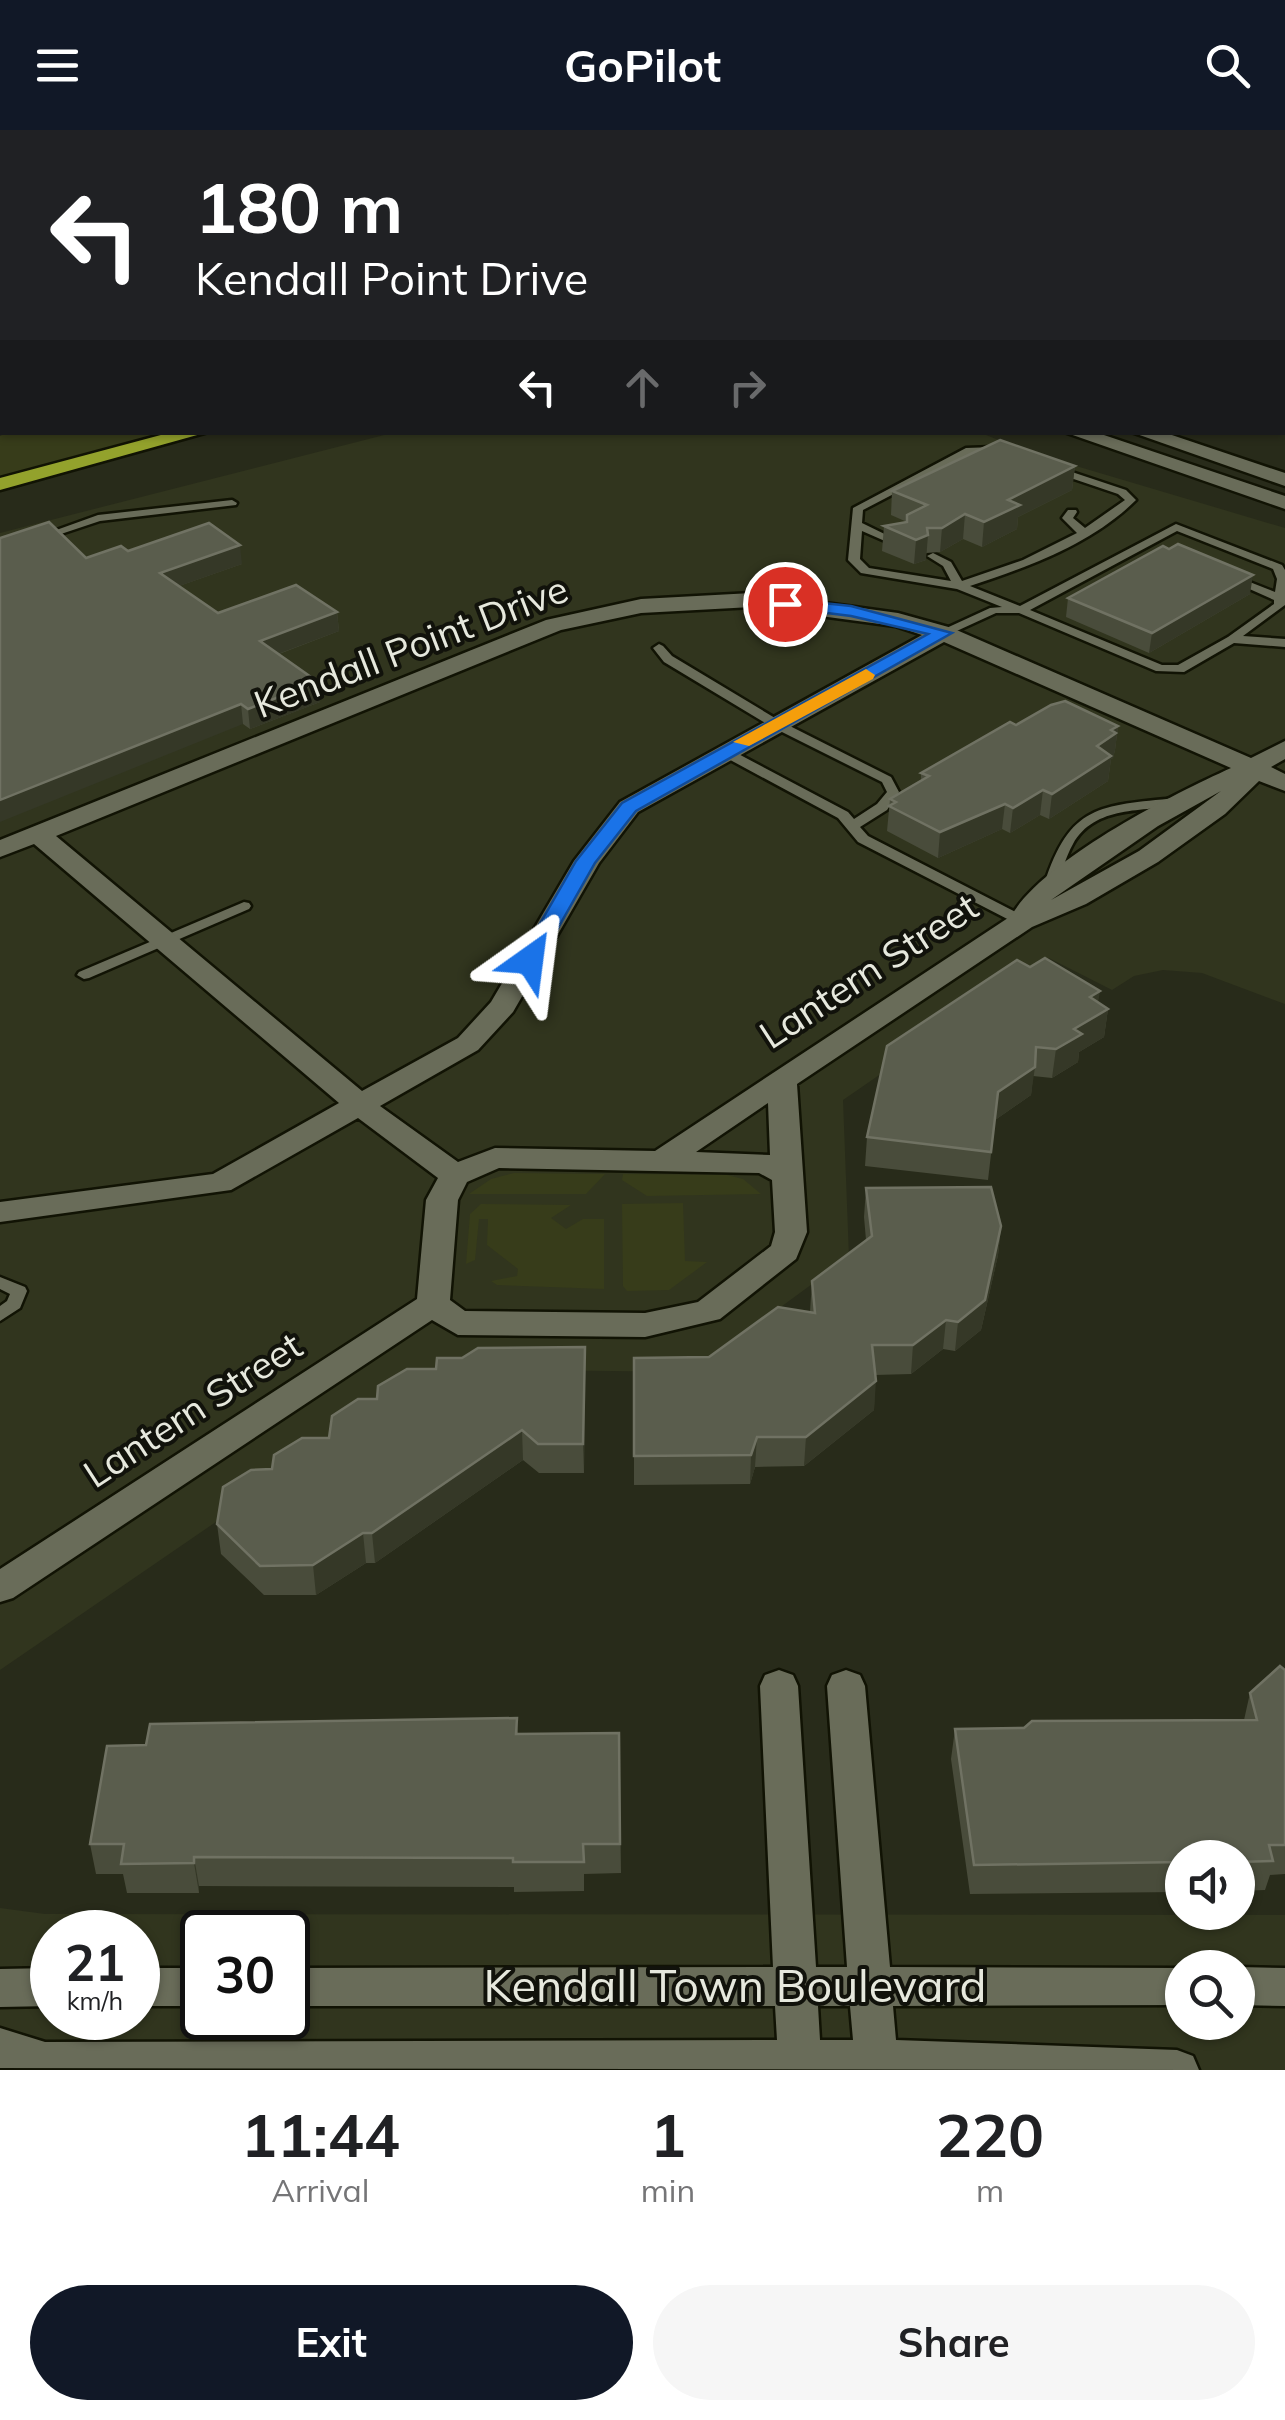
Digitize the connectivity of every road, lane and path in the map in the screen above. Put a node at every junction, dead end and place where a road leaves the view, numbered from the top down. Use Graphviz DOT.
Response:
graph roads {
  1 [pos="187,435"];
  2 [pos="1083,435"];
  3 [pos="1150,435"];
  4 [pos="1012,456"];
  5 [pos="1045,466"];
  6 [pos="1285,480"];
  7 [pos="0,484"];
  8 [pos="1111,488"];
  9 [pos="1094,497"];
  10 [pos="232,503"];
  11 [pos="1285,504"];
  12 [pos="1072,512"];
  13 [pos="856,524"];
  14 [pos="1083,532"];
  15 [pos="32,540"];
  16 [pos="898,543"];
  17 [pos="933,556"];
  18 [pos="1226,576"];
  19 [pos="958,586"];
  20 [pos="1280,598"];
  21 [pos="1022,610"];
  22 [pos="944,633"];
  23 [pos="1232,638"];
  24 [pos="1285,643"];
  25 [pos="659,648"];
  26 [pos="776,724"];
  27 [pos="1285,748"];
  28 [pos="725,752"];
  29 [pos="1256,768"];
  30 [pos="1285,784"];
  31 [pos="852,826"];
  32 [pos="38,834"];
  33 [pos="0,849"];
  34 [pos="244,906"];
  35 [pos="1022,921"];
  36 [pos="164,940"];
  37 [pos="84,976"];
  38 [pos="782,1078"];
  39 [pos="362,1106"];
  40 [pos="664,1159"];
  41 [pos="455,1175"];
  42 [pos="787,1178"];
  43 [pos="0,1212"];
  44 [pos="0,1283"];
  45 [pos="433,1304"];
  46 [pos="0,1315"];
  47 [pos="0,1588"];
  48 [pos="779,1686"];
  49 [pos="846,1686"];
  50 [pos="869,1984"];
  51 [pos="797,1985"];
  52 [pos="1165,1986"];
  53 [pos="1255,1986"];
  54 [pos="1285,1986"];
  55 [pos="30,1987"];
  56 [pos="310,1987"];
  57 [pos="0,1988"];
  58 [pos="0,2048"];
  59 [pos="876,2065"];
  60 [pos="800,2066"];
  61 [pos="1177,2070"];
  1 -- 7 [label="highway"];
  2 -- 11 [label="street"];
  3 -- 6 [label="street"];
  4 -- 13 [label="lane"];
  5 -- 8 [label="lane"];
  8 -- 9 [label="lane"];
  8 -- 14 [label="lane"];
  10 -- 15 [label="lane"];
  12 -- 14 [label="lane"];
  13 -- 16 [label="lane"];
  13 -- 19 [label="lane"];
  14 -- 19 [label="lane"];
  17 -- 19 [label="lane"];
  18 -- 20 [label="lane"];
  19 -- 21 [label="lane"];
  20 -- 21 [label="lane"];
  20 -- 23 [label="lane"];
  21 -- 22 [label="lane"];
  21 -- 23 [label="lane"];
  22 -- 26 [label="street"];
  22 -- 29 [label="street, Kendall Point Drive"];
  22 -- 32 [label="street, Kendall Point Drive"];
  23 -- 24 [label="lane"];
  25 -- 26 [label="lane"];
  26 -- 28 [label="street"];
  26 -- 31 [label="lane"];
  27 -- 29 [label="street, Lantern Street"];
  28 -- 31 [label="lane"];
  28 -- 39 [label="street"];
  29 -- 30 [label="street, Kendall Point Drive"];
  29 -- 35 [label="street, Lantern Street"];
  29 -- 35 [label="street, Lantern Street"];
  31 -- 35 [label="lane"];
  32 -- 33 [label="street, Kendall Point Drive"];
  32 -- 36 [label="street"];
  34 -- 36 [label="lane"];
  35 -- 38 [label="street, Lantern Street"];
  36 -- 37 [label="lane"];
  36 -- 39 [label="street"];
  38 -- 40 [label="street, Lantern Street"];
  38 -- 42 [label="street"];
  39 -- 41 [label="street"];
  39 -- 43 [label="street"];
  40 -- 41 [label="street"];
  40 -- 42 [label="street"];
  41 -- 45 [label="street"];
  42 -- 45 [label="street"];
  44 -- 46 [label="lane"];
  45 -- 47 [label="street, Lantern Street"];
  48 -- 51 [label="street"];
  49 -- 50 [label="street"];
  50 -- 51 [label="street, Kendall Town Boulevard"];
  50 -- 52 [label="street, Kendall Town Boulevard"];
  50 -- 59 [label="street"];
  51 -- 56 [label="street, Kendall Town Boulevard"];
  51 -- 60 [label="street"];
  53 -- 54 [label="street"];
  55 -- 57 [label="street"];
  58 -- 60 [label="street, Kendall Town Boulevard"];
  59 -- 60 [label="street, Kendall Town Boulevard"];
  59 -- 61 [label="street, Kendall Town Boulevard"];
}
